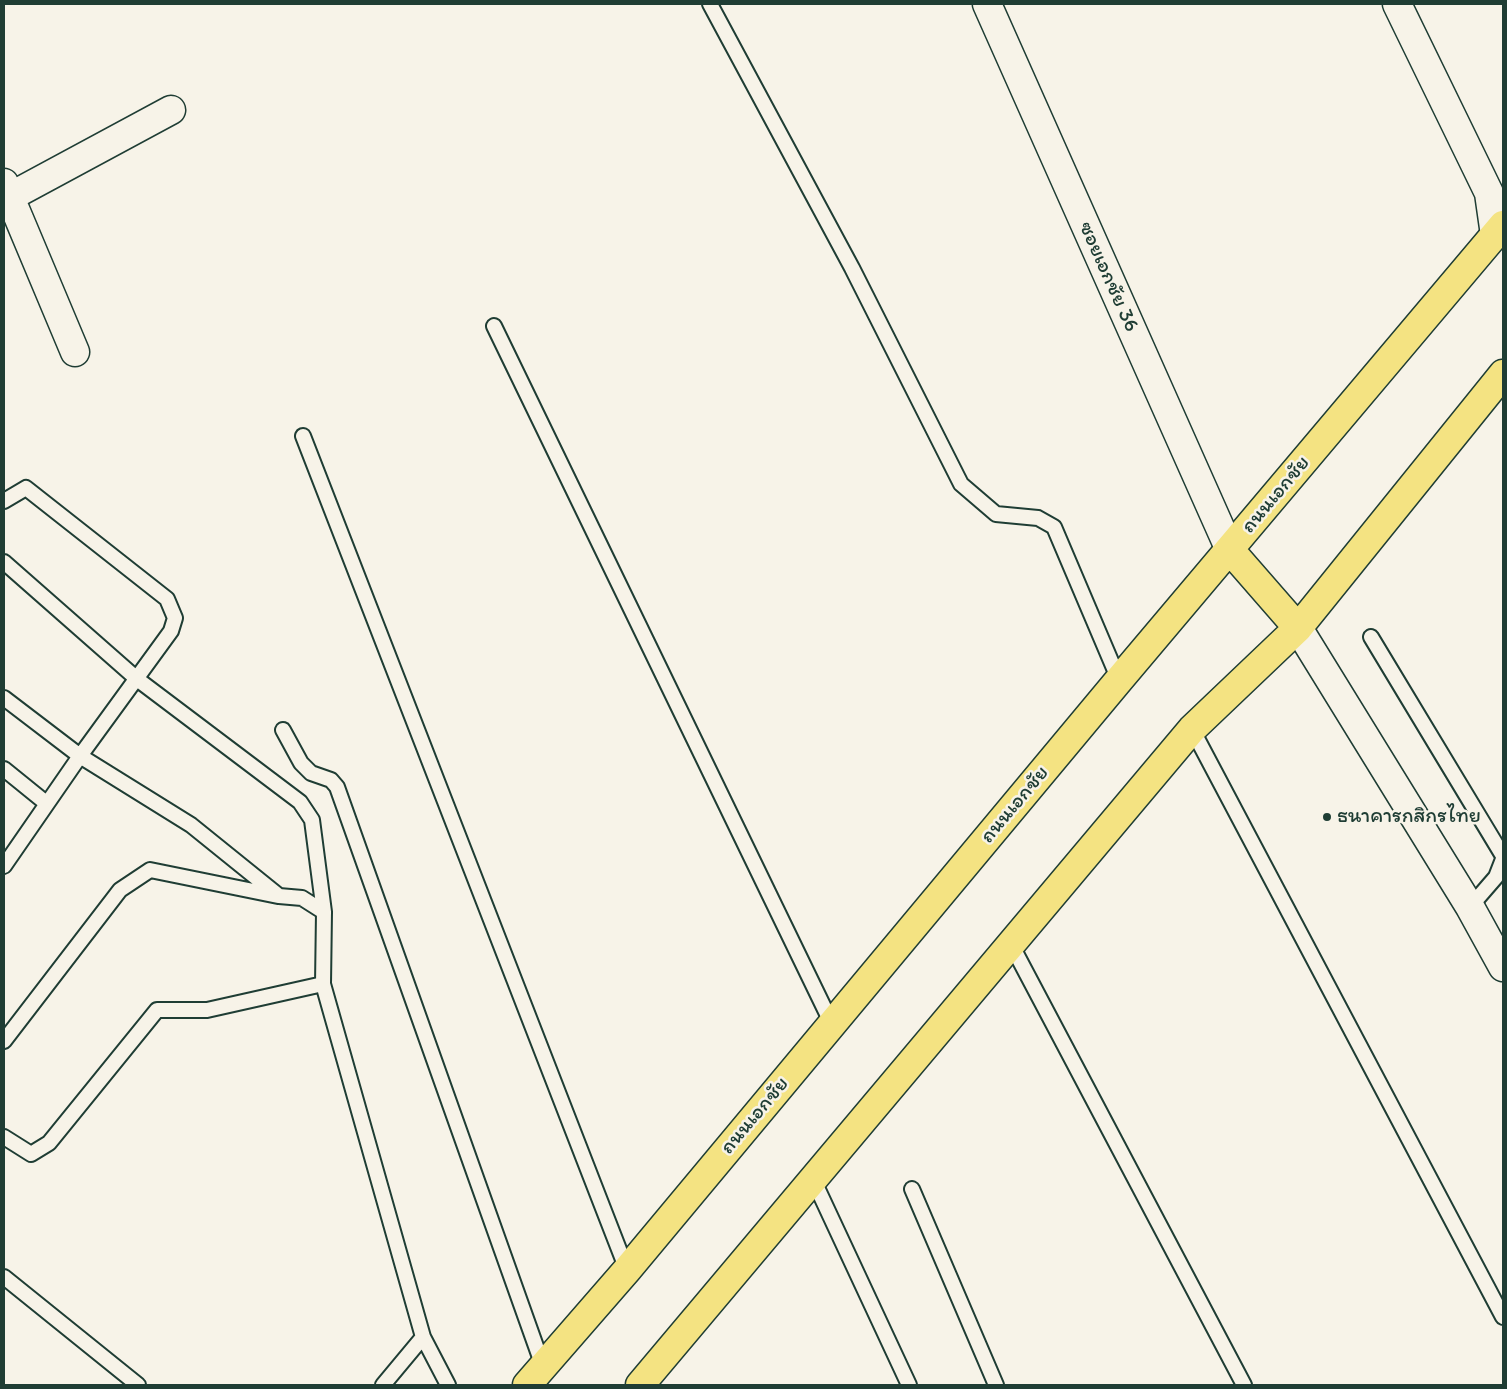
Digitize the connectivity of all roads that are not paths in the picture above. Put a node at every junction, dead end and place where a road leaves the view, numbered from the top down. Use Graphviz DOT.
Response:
graph roads {
  1 [pos="710,4"];
  2 [pos="987,4"];
  3 [pos="1397,4"];
  4 [pos="171,110"];
  5 [pos="6,193"];
  6 [pos="1499,230"];
  7 [pos="494,326"];
  8 [pos="75,352"];
  9 [pos="1503,374"];
  10 [pos="303,436"];
  11 [pos="4,501"];
  12 [pos="1230,550"];
  13 [pos="4,562"];
  14 [pos="1298,628"];
  15 [pos="1371,637"];
  16 [pos="136,679"];
  17 [pos="1119,680"];
  18 [pos="4,698"];
  19 [pos="1192,729"];
  20 [pos="284,730"];
  21 [pos="80,756"];
  22 [pos="4,770"];
  23 [pos="46,803"];
  24 [pos="1503,858"];
  25 [pos="4,866"];
  26 [pos="280,896"];
  27 [pos="1470,907"];
  28 [pos="324,912"];
  29 [pos="1010,944"];
  30 [pos="1503,967"];
  31 [pos="323,984"];
  32 [pos="832,1024"];
  33 [pos="4,1041"];
  34 [pos="4,1137"];
  35 [pos="813,1179"];
  36 [pos="912,1189"];
  37 [pos="627,1270"];
  38 [pos="4,1277"];
  39 [pos="1503,1317"];
  40 [pos="423,1337"];
  41 [pos="535,1375"];
  42 [pos="138,1385"];
  43 [pos="383,1385"];
  44 [pos="448,1385"];
  45 [pos="640,1385"];
  46 [pos="909,1385"];
  47 [pos="996,1385"];
  48 [pos="1244,1385"];
  1 -- 17 [label="lane"];
  2 -- 12 [label="street, ซอยเอกชัย 36"];
  3 -- 6 [label="street"];
  4 -- 5 [label="street"];
  5 -- 8 [label="street"];
  6 -- 12 [label="main road, ถนนเอกชัย"];
  7 -- 32 [label="lane"];
  9 -- 14 [label="main road"];
  10 -- 37 [label="lane"];
  11 -- 16 [label="lane"];
  12 -- 14 [label="main road"];
  12 -- 17 [label="main road, ถนนเอกชัย"];
  13 -- 16 [label="lane"];
  14 -- 19 [label="main road"];
  14 -- 27 [label="street"];
  15 -- 24 [label="lane"];
  16 -- 21 [label="lane"];
  16 -- 28 [label="lane"];
  17 -- 32 [label="main road, ถนนเอกชัย"];
  18 -- 21 [label="lane"];
  19 -- 29 [label="main road"];
  19 -- 39 [label="lane"];
  20 -- 41 [label="lane"];
  21 -- 23 [label="lane"];
  21 -- 26 [label="lane"];
  22 -- 23 [label="lane"];
  23 -- 25 [label="lane"];
  24 -- 27 [label="lane"];
  26 -- 28 [label="lane"];
  26 -- 33 [label="lane"];
  27 -- 30 [label="street"];
  28 -- 31 [label="lane"];
  29 -- 35 [label="main road"];
  29 -- 48 [label="lane"];
  31 -- 34 [label="lane"];
  31 -- 40 [label="lane"];
  32 -- 37 [label="main road, ถนนเอกชัย"];
  35 -- 45 [label="main road"];
  35 -- 46 [label="lane"];
  36 -- 47 [label="lane"];
  37 -- 41 [label="main road, ถนนเอกชัย"];
  38 -- 42 [label="lane"];
  40 -- 43 [label="lane"];
  40 -- 44 [label="lane"];
}
